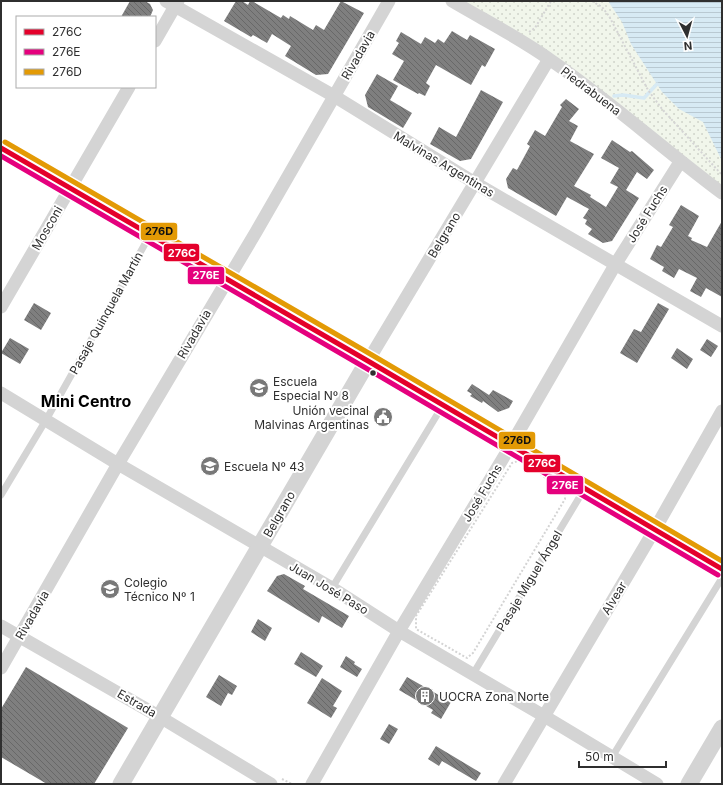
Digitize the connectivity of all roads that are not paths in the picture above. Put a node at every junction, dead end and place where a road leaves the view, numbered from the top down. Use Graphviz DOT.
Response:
graph roads {
  1 [pos="389,1"];
  2 [pos="452,1"];
  3 [pos="173,3"];
  4 [pos="156,39"];
  5 [pos="549,59"];
  6 [pos="128,88"];
  7 [pos="334,96"];
  8 [pos="1,148"];
  9 [pos="680,162"];
  10 [pos="475,183"];
  11 [pos="70,188"];
  12 [pos="722,193"];
  13 [pos="150,235"];
  14 [pos="615,265"];
  15 [pos="226,280"];
  16 [pos="1,307"];
  17 [pos="722,326"];
  18 [pos="368,361"];
  19 [pos="1,393"];
  20 [pos="443,405"];
  21 [pos="722,411"];
  22 [pos="46,420"];
  23 [pos="511,445"];
  24 [pos="118,464"];
  25 [pos="585,488"];
  26 [pos="1,495"];
  27 [pos="655,529"];
  28 [pos="260,546"];
  29 [pos="722,569"];
  30 [pos="722,578"];
  31 [pos="332,588"];
  32 [pos="1,626"];
  33 [pos="399,631"];
  34 [pos="20,636"];
  35 [pos="1,668"];
  36 [pos="473,674"];
  37 [pos="544,716"];
  38 [pos="160,717"];
  39 [pos="722,728"];
  40 [pos="612,757"];
  41 [pos="121,784"];
  42 [pos="271,784"];
  43 [pos="312,784"];
  44 [pos="504,784"];
  45 [pos="657,784"];
  46 [pos="689,784"];
  1 -- 7 [label="street, Rivadavia"];
  2 -- 5 [label="street, Piedrabuena"];
  3 -- 4 [label="street"];
  3 -- 7 [label="street, Malvinas Argentinas"];
  5 -- 9 [label="street, Piedrabuena"];
  5 -- 10 [label="street, Belgrano"];
  6 -- 11 [label="street, Mosconi"];
  7 -- 10 [label="street, Malvinas Argentinas"];
  7 -- 15 [label="street, Rivadavia"];
  8 -- 11 [label="street"];
  9 -- 12 [label="street, Piedrabuena"];
  9 -- 14 [label="street, José Fuchs"];
  10 -- 14 [label="street, Malvinas Argentinas"];
  10 -- 18 [label="street, Belgrano"];
  11 -- 13 [label="street"];
  11 -- 16 [label="street, Mosconi"];
  13 -- 15 [label="street"];
  13 -- 22 [label="lane, Pasaje Quinquela Martín"];
  14 -- 17 [label="street, Malvinas Argentinas"];
  14 -- 23 [label="street, José Fuchs"];
  15 -- 18 [label="street"];
  15 -- 24 [label="street, Rivadavia"];
  18 -- 20 [label="street"];
  18 -- 28 [label="street, Belgrano"];
  19 -- 22 [label="street, Juan José Paso"];
  20 -- 23 [label="street"];
  20 -- 31 [label="lane"];
  21 -- 27 [label="street, Alvear"];
  22 -- 24 [label="street, Juan José Paso"];
  22 -- 26 [label="lane, Pasaje Quinquela Martín"];
  23 -- 25 [label="street"];
  23 -- 33 [label="street, José Fuchs"];
  24 -- 28 [label="street, Juan José Paso"];
  24 -- 34 [label="street, Rivadavia"];
  25 -- 27 [label="street"];
  25 -- 36 [label="lane, Pasaje Miguel Ángel"];
  27 -- 29 [label="street"];
  27 -- 37 [label="street, Alvear"];
  28 -- 31 [label="street, Juan José Paso"];
  28 -- 38 [label="street, Belgrano"];
  30 -- 40 [label="lane"];
  31 -- 33 [label="street, Juan José Paso"];
  32 -- 34 [label="street, Estrada"];
  33 -- 36 [label="street, Juan José Paso"];
  33 -- 43 [label="street, José Fuchs"];
  34 -- 35 [label="street, Rivadavia"];
  34 -- 38 [label="street, Estrada"];
  36 -- 37 [label="street, Juan José Paso"];
  37 -- 40 [label="street, Juan José Paso"];
  37 -- 44 [label="street, Alvear"];
  38 -- 41 [label="street, Belgrano"];
  38 -- 42 [label="street, Estrada"];
  39 -- 46 [label="street"];
  40 -- 45 [label="street, Juan José Paso"];
}
